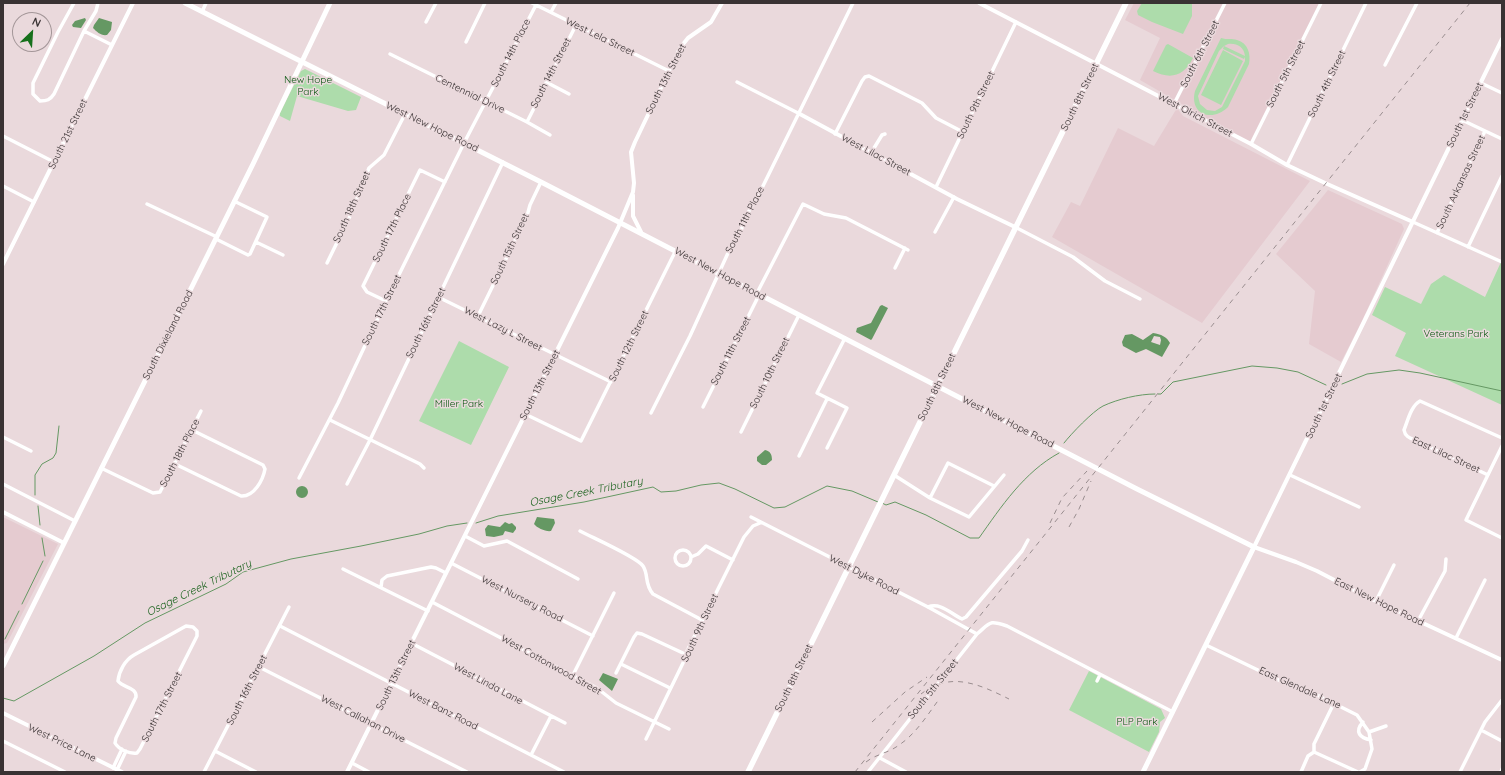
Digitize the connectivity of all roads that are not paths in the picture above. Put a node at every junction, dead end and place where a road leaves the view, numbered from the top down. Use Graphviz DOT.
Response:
graph roads {
  1 [pos="74,3"];
  2 [pos="98,3"];
  3 [pos="133,3"];
  4 [pos="185,3"];
  5 [pos="206,3"];
  6 [pos="330,3"];
  7 [pos="436,3"];
  8 [pos="485,3"];
  9 [pos="556,3"];
  10 [pos="722,3"];
  11 [pos="853,3"];
  12 [pos="979,3"];
  13 [pos="1126,3"];
  14 [pos="1226,3"];
  15 [pos="1322,3"];
  16 [pos="1366,3"];
  17 [pos="1417,3"];
  18 [pos="534,4"];
  19 [pos="202,12"];
  20 [pos="551,12"];
  21 [pos="426,22"];
  22 [pos="1016,22"];
  23 [pos="576,25"];
  24 [pos="84,31"];
  25 [pos="1502,39"];
  26 [pos="466,42"];
  27 [pos="112,45"];
  28 [pos="390,54"];
  29 [pos="301,62"];
  30 [pos="1096,64"];
  31 [pos="1386,66"];
  32 [pos="668,71"];
  33 [pos="546,82"];
  34 [pos="738,82"];
  35 [pos="1481,83"];
  36 [pos="1502,93"];
  37 [pos="569,94"];
  38 [pos="486,102"];
  39 [pos="1174,104"];
  40 [pos="798,113"];
  41 [pos="405,114"];
  42 [pos="1462,120"];
  43 [pos="527,122"];
  44 [pos="1485,131"];
  45 [pos="963,132"];
  46 [pos="550,134"];
  47 [pos="835,134"];
  48 [pos="885,134"];
  49 [pos="3,136"];
  50 [pos="1502,139"];
  51 [pos="464,143"];
  52 [pos="1251,144"];
  53 [pos="871,153"];
  54 [pos="54,162"];
  55 [pos="503,162"];
  56 [pos="1287,165"];
  57 [pos="1502,176"];
  58 [pos="445,182"];
  59 [pos="541,182"];
  60 [pos="3,186"];
  61 [pos="1500,186"];
  62 [pos="936,187"];
  63 [pos="633,192"];
  64 [pos="954,197"];
  65 [pos="234,201"];
  66 [pos="34,202"];
  67 [pos="147,204"];
  68 [pos="620,222"];
  69 [pos="1413,222"];
  70 [pos="1015,227"];
  71 [pos="641,232"];
  72 [pos="935,232"];
  73 [pos="1437,233"];
  74 [pos="216,238"];
  75 [pos="256,242"];
  76 [pos="1468,247"];
  77 [pos="676,250"];
  78 [pos="283,255"];
  79 [pos="1502,262"];
  80 [pos="327,263"];
  81 [pos="3,264"];
  82 [pos="895,268"];
  83 [pos="719,273"];
  84 [pos="758,294"];
  85 [pos="438,297"];
  86 [pos="1140,299"];
  87 [pos="386,301"];
  88 [pos="799,315"];
  89 [pos="478,316"];
  90 [pos="845,338"];
  91 [pos="555,355"];
  92 [pos="611,382"];
  93 [pos="938,386"];
  94 [pos="827,399"];
  95 [pos="703,407"];
  96 [pos="201,411"];
  97 [pos="651,413"];
  98 [pos="525,414"];
  99 [pos="330,420"];
  100 [pos="192,430"];
  101 [pos="742,432"];
  102 [pos="3,437"];
  103 [pos="1502,438"];
  104 [pos="370,440"];
  105 [pos="1502,446"];
  106 [pos="827,448"];
  107 [pos="31,451"];
  108 [pos="799,456"];
  109 [pos="175,464"];
  110 [pos="101,468"];
  111 [pos="424,468"];
  112 [pos="894,475"];
  113 [pos="1004,475"];
  114 [pos="1290,475"];
  115 [pos="1488,475"];
  116 [pos="299,478"];
  117 [pos="3,484"];
  118 [pos="347,484"];
  119 [pos="994,486"];
  120 [pos="930,498"];
  121 [pos="1359,507"];
  122 [pos="3,512"];
  123 [pos="751,517"];
  124 [pos="75,521"];
  125 [pos="760,523"];
  126 [pos="580,531"];
  127 [pos="465,536"];
  128 [pos="1502,538"];
  129 [pos="1028,540"];
  130 [pos="64,543"];
  131 [pos="1254,547"];
  132 [pos="691,557"];
  133 [pos="1446,558"];
  134 [pos="733,560"];
  135 [pos="451,563"];
  136 [pos="1394,565"];
  137 [pos="849,567"];
  138 [pos="343,569"];
  139 [pos="446,573"];
  140 [pos="578,579"];
  141 [pos="1485,580"];
  142 [pos="380,587"];
  143 [pos="614,593"];
  144 [pos="1376,601"];
  145 [pos="432,602"];
  146 [pos="928,607"];
  147 [pos="289,608"];
  148 [pos="428,610"];
  149 [pos="702,620"];
  150 [pos="1418,621"];
  151 [pos="280,626"];
  152 [pos="977,634"];
  153 [pos="593,636"];
  154 [pos="1456,638"];
  155 [pos="412,643"];
  156 [pos="1206,645"];
  157 [pos="685,654"];
  158 [pos="1502,660"];
  159 [pos="621,664"];
  160 [pos="3,666"];
  161 [pos="259,667"];
  162 [pos="616,673"];
  163 [pos="573,675"];
  164 [pos="1100,675"];
  165 [pos="1097,681"];
  166 [pos="392,683"];
  167 [pos="670,688"];
  168 [pos="1502,700"];
  169 [pos="1334,703"];
  170 [pos="1173,712"];
  171 [pos="3,713"];
  172 [pos="551,716"];
  173 [pos="654,722"];
  174 [pos="1363,722"];
  175 [pos="372,723"];
  176 [pos="566,723"];
  177 [pos="1386,726"];
  178 [pos="669,729"];
  179 [pos="1481,730"];
  180 [pos="1369,732"];
  181 [pos="646,739"];
  182 [pos="1371,740"];
  183 [pos="3,741"];
  184 [pos="1502,741"];
  185 [pos="124,750"];
  186 [pos="215,751"];
  187 [pos="1314,752"];
  188 [pos="531,755"];
  189 [pos="880,758"];
  190 [pos="352,763"];
  191 [pos="115,769"];
  192 [pos="1502,769"];
  193 [pos="1366,770"];
  194 [pos="65,772"];
  195 [pos="122,772"];
  196 [pos="204,772"];
  197 [pos="256,772"];
  198 [pos="348,772"];
  199 [pos="370,772"];
  200 [pos="467,772"];
  201 [pos="564,772"];
  202 [pos="748,772"];
  203 [pos="868,772"];
  204 [pos="906,772"];
  205 [pos="1143,772"];
  206 [pos="1301,772"];
  207 [pos="1360,772"];
  208 [pos="1460,772"];
  209 [pos="1501,772"];
  1 -- 24 [label="street"];
  2 -- 24 [label="street"];
  3 -- 27 [label="street, South 21st Street"];
  4 -- 19 [label="main road, West New Hope Road"];
  5 -- 19 [label="street"];
  6 -- 29 [label="main road, South Dixieland Road"];
  7 -- 21 [label="street"];
  8 -- 26 [label="street"];
  9 -- 20 [label="street"];
  10 -- 32 [label="street, South 13th Street"];
  11 -- 40 [label="street, South 11th Place"];
  12 -- 22 [label="street, West Olrich Street"];
  13 -- 30 [label="main road, South 8th Street"];
  14 -- 39 [label="street, South 6th Street"];
  15 -- 52 [label="street, South 5th Street"];
  16 -- 56 [label="street, South 4th Street"];
  17 -- 31 [label="street"];
  18 -- 20 [label="street, West Lela Street"];
  18 -- 38 [label="street, South 14th Place"];
  19 -- 29 [label="main road, West New Hope Road"];
  20 -- 23 [label="street, West Lela Street"];
  22 -- 30 [label="street, West Olrich Street"];
  22 -- 45 [label="street, South 9th Street"];
  23 -- 32 [label="street, West Lela Street"];
  23 -- 33 [label="street, South 14th Street"];
  24 -- 27 [label="street"];
  25 -- 35 [label="street, South 1st Street"];
  27 -- 54 [label="street, South 21st Street"];
  28 -- 38 [label="street, Centennial Drive"];
  29 -- 41 [label="main road, West New Hope Road"];
  29 -- 65 [label="main road, South Dixieland Road"];
  30 -- 39 [label="street, West Olrich Street"];
  30 -- 70 [label="main road, South 8th Street"];
  32 -- 63 [label="street, South 13th Street"];
  33 -- 37 [label="street"];
  33 -- 43 [label="street, South 14th Street"];
  34 -- 40 [label="street, West Lilac Street"];
  35 -- 36 [label="street"];
  35 -- 42 [label="street, South 1st Street"];
  38 -- 43 [label="street, Centennial Drive"];
  38 -- 51 [label="street, South 14th Place"];
  39 -- 52 [label="street, West Olrich Street"];
  40 -- 47 [label="street, West Lilac Street"];
  40 -- 83 [label="street, South 11th Place"];
  41 -- 51 [label="main road, West New Hope Road"];
  41 -- 80 [label="street, South 18th Street"];
  42 -- 44 [label="street"];
  42 -- 69 [label="street, South 1st Street"];
  43 -- 46 [label="street, Centennial Drive"];
  44 -- 50 [label="street"];
  44 -- 73 [label="street, South Arkansas Street"];
  45 -- 47 [label="street"];
  45 -- 62 [label="street, South 9th Street"];
  47 -- 53 [label="street, West Lilac Street"];
  48 -- 53 [label="street"];
  49 -- 54 [label="street"];
  51 -- 55 [label="main road, West New Hope Road"];
  51 -- 58 [label="street, South 17th Street"];
  52 -- 56 [label="street, West Olrich Street"];
  53 -- 62 [label="street, West Lilac Street"];
  54 -- 66 [label="street, South 21st Street"];
  55 -- 59 [label="main road, West New Hope Road"];
  55 -- 85 [label="street, South 16th Street"];
  56 -- 69 [label="street, West Olrich Street"];
  57 -- 61 [label="street"];
  58 -- 87 [label="street, South 17th Street"];
  58 -- 87 [label="street, South 17th Place"];
  59 -- 68 [label="main road, West New Hope Road"];
  59 -- 89 [label="street, South 15th Street"];
  60 -- 66 [label="street"];
  61 -- 76 [label="street"];
  62 -- 64 [label="street, West Lilac Street"];
  63 -- 68 [label="street, South 13th Street"];
  63 -- 71 [label="street"];
  64 -- 70 [label="street, West Lilac Street"];
  64 -- 72 [label="street"];
  65 -- 74 [label="main road, South Dixieland Road"];
  65 -- 75 [label="street"];
  66 -- 81 [label="street, South 21st Street"];
  67 -- 74 [label="street"];
  68 -- 71 [label="main road, West New Hope Road"];
  68 -- 91 [label="street, South 13th Street"];
  69 -- 73 [label="street"];
  69 -- 114 [label="street, South 1st Street"];
  70 -- 86 [label="street"];
  70 -- 93 [label="main road, South 8th Street"];
  71 -- 77 [label="main road, West New Hope Road"];
  73 -- 76 [label="street"];
  74 -- 75 [label="street"];
  74 -- 110 [label="main road, South Dixieland Road"];
  75 -- 78 [label="street"];
  76 -- 79 [label="street"];
  77 -- 83 [label="main road, West New Hope Road"];
  77 -- 92 [label="street, South 12th Street"];
  82 -- 84 [label="street, South 11th Street"];
  83 -- 84 [label="main road, West New Hope Road"];
  83 -- 97 [label="street, South 11th Place"];
  84 -- 88 [label="main road, West New Hope Road"];
  84 -- 95 [label="street, South 11th Street"];
  85 -- 89 [label="street, West Lazy L Street"];
  85 -- 104 [label="street, South 16th Street"];
  87 -- 99 [label="street, South 17th Street"];
  88 -- 90 [label="main road, West New Hope Road"];
  88 -- 101 [label="street, South 10th Street"];
  89 -- 91 [label="street, West Lazy L Street"];
  90 -- 93 [label="main road, West New Hope Road"];
  90 -- 94 [label="street"];
  91 -- 92 [label="street, West Lazy L Street"];
  91 -- 98 [label="street, South 13th Street"];
  92 -- 98 [label="street, South 12th Street"];
  93 -- 112 [label="main road, South 8th Street"];
  93 -- 131 [label="main road, West New Hope Road"];
  94 -- 106 [label="street"];
  94 -- 108 [label="street"];
  96 -- 100 [label="street, South 18th Place"];
  98 -- 127 [label="street, South 13th Street"];
  99 -- 104 [label="street"];
  99 -- 116 [label="street, South 17th Street"];
  100 -- 109 [label="street, South 18th Place"];
  100 -- 109 [label="street"];
  102 -- 107 [label="street"];
  103 -- 115 [label="street, East Lilac Street"];
  104 -- 111 [label="street"];
  104 -- 118 [label="street, South 16th Street"];
  105 -- 115 [label="street"];
  109 -- 110 [label="street, South 18th Place"];
  110 -- 124 [label="main road, South Dixieland Road"];
  112 -- 120 [label="street"];
  112 -- 137 [label="main road, South 8th Street"];
  113 -- 119 [label="street"];
  114 -- 121 [label="street"];
  114 -- 131 [label="street, South 1st Street"];
  115 -- 128 [label="street"];
  117 -- 124 [label="street"];
  119 -- 120 [label="street"];
  119 -- 120 [label="street"];
  122 -- 130 [label="street"];
  123 -- 125 [label="street, West Dyke Road"];
  124 -- 130 [label="main road, South Dixieland Road"];
  125 -- 134 [label="street, South 9th Street"];
  125 -- 137 [label="street, West Dyke Road"];
  126 -- 149 [label="street"];
  127 -- 135 [label="street, South 13th Street"];
  127 -- 140 [label="street"];
  129 -- 146 [label="street"];
  130 -- 160 [label="main road, South Dixieland Road"];
  131 -- 144 [label="street, East New Hope Road"];
  131 -- 156 [label="main road, South 1st Street"];
  132 -- 132 [label="street"];
  132 -- 134 [label="street"];
  133 -- 150 [label="street"];
  134 -- 149 [label="street, South 9th Street"];
  135 -- 139 [label="street, South 13th Street"];
  135 -- 153 [label="street, West Nursery Road"];
  136 -- 144 [label="street"];
  137 -- 146 [label="street, West Dyke Road"];
  137 -- 202 [label="main road, South 8th Street"];
  138 -- 142 [label="street"];
  139 -- 142 [label="street"];
  139 -- 145 [label="street, South 13th Street"];
  141 -- 154 [label="street"];
  142 -- 148 [label="street"];
  143 -- 153 [label="street"];
  144 -- 150 [label="street, East New Hope Road"];
  145 -- 148 [label="street, South 13th Street"];
  145 -- 163 [label="street, West Cottonwood Street"];
  146 -- 152 [label="street, West Dyke Road"];
  147 -- 151 [label="street, South 16th Street"];
  148 -- 155 [label="street, South 13th Street"];
  149 -- 157 [label="street, South 9th Street"];
  150 -- 154 [label="street, East New Hope Road"];
  151 -- 161 [label="street, South 16th Street"];
  151 -- 166 [label="street, West Banz Road"];
  152 -- 164 [label="street, South 5th Street"];
  152 -- 189 [label="street, South 5th Street"];
  153 -- 163 [label="street"];
  154 -- 158 [label="street, East New Hope Road"];
  155 -- 166 [label="street, South 13th Street"];
  155 -- 172 [label="street, West Linda Lane"];
  156 -- 169 [label="street, East Glendale Lane"];
  156 -- 170 [label="main road, South 1st Street"];
  157 -- 159 [label="street"];
  157 -- 167 [label="street, South 9th Street"];
  159 -- 162 [label="street"];
  159 -- 167 [label="street"];
  161 -- 175 [label="street, West Callahan Drive"];
  161 -- 186 [label="street, South 16th Street"];
  163 -- 173 [label="street, West Cottonwood Street"];
  164 -- 165 [label="street"];
  164 -- 170 [label="street"];
  166 -- 175 [label="street, South 13th Street"];
  166 -- 188 [label="street, West Banz Road"];
  167 -- 173 [label="street, South 9th Street"];
  168 -- 179 [label="street"];
  169 -- 174 [label="street, East Glendale Lane"];
  169 -- 187 [label="street"];
  170 -- 205 [label="main road, South 1st Street"];
  171 -- 191 [label="street, West Price Lane"];
  172 -- 176 [label="street, West Linda Lane"];
  172 -- 188 [label="street"];
  173 -- 178 [label="street, West Cottonwood Street"];
  173 -- 181 [label="street, South 9th Street"];
  174 -- 180 [label="street, East Glendale Lane"];
  174 -- 182 [label="street"];
  175 -- 190 [label="street, South 13th Street"];
  175 -- 200 [label="street, West Callahan Drive"];
  177 -- 180 [label="street"];
  179 -- 184 [label="street"];
  179 -- 208 [label="street"];
  180 -- 182 [label="street, East Glendale Lane"];
  182 -- 193 [label="street, East Glendale Lane"];
  183 -- 194 [label="street"];
  185 -- 185 [label="street, South 17th Street"];
  185 -- 191 [label="street"];
  186 -- 196 [label="street, South 16th Street"];
  186 -- 197 [label="street"];
  187 -- 206 [label="street"];
  187 -- 207 [label="street"];
  188 -- 201 [label="street, West Banz Road"];
  189 -- 203 [label="street, South 5th Street"];
  189 -- 204 [label="street"];
  190 -- 198 [label="street, South 13th Street"];
  190 -- 199 [label="street"];
  191 -- 195 [label="street, West Price Lane"];
  192 -- 209 [label="street"];
  193 -- 207 [label="street, East Glendale Lane"];
}
